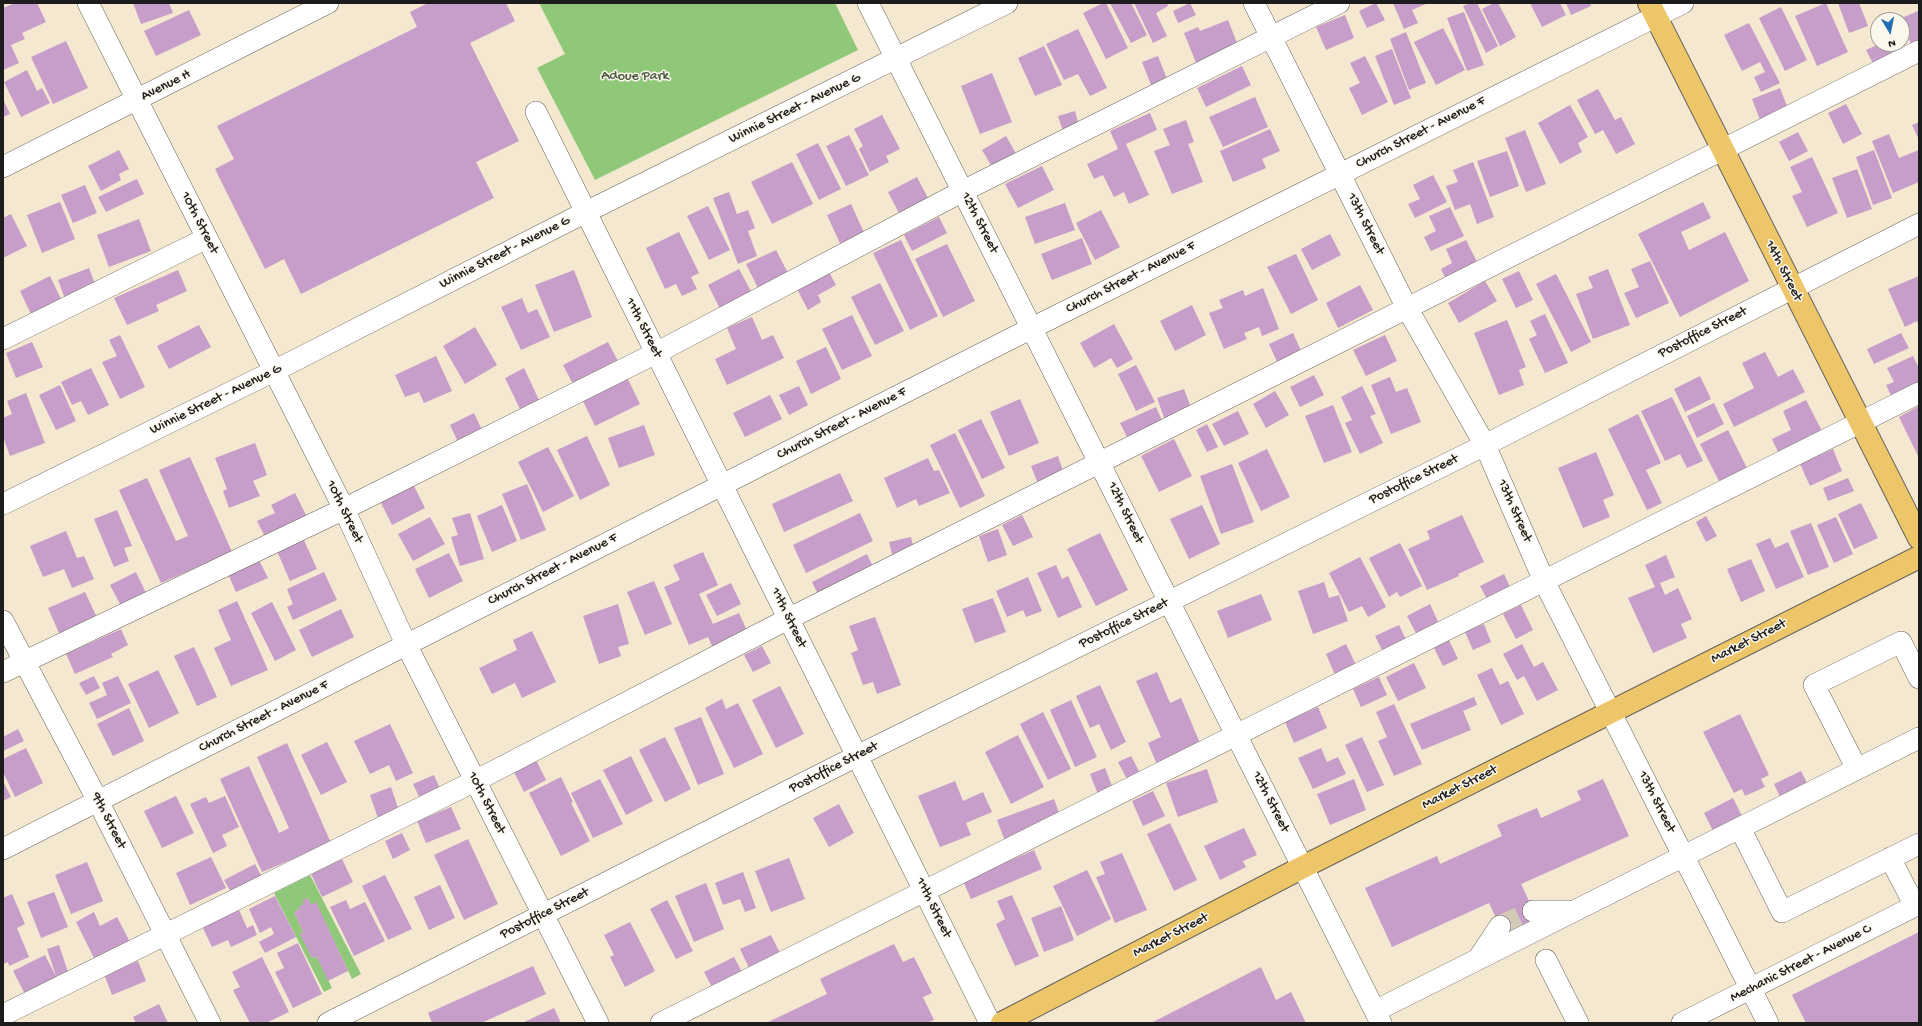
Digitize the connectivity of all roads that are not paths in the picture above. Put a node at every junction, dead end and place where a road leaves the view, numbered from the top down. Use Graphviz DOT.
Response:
graph roads {
  1 [pos="88,3"];
  2 [pos="328,3"];
  3 [pos="868,3"];
  4 [pos="1007,3"];
  5 [pos="1254,3"];
  6 [pos="1339,3"];
  7 [pos="1683,3"];
  8 [pos="1652,10"];
  9 [pos="1271,37"];
  10 [pos="1919,52"];
  11 [pos="896,59"];
  12 [pos="137,100"];
  13 [pos="536,112"];
  14 [pos="1722,150"];
  15 [pos="3,167"];
  16 [pos="1340,174"];
  17 [pos="963,191"];
  18 [pos="586,212"];
  19 [pos="1919,224"];
  20 [pos="207,238"];
  21 [pos="1792,288"];
  22 [pos="1407,308"];
  23 [pos="1032,328"];
  24 [pos="3,339"];
  25 [pos="656,353"];
  26 [pos="274,371"];
  27 [pos="1919,393"];
  28 [pos="1860,423"];
  29 [pos="1485,445"];
  30 [pos="1099,462"];
  31 [pos="722,485"];
  32 [pos="3,504"];
  33 [pos="344,509"];
  34 [pos="1919,538"];
  35 [pos="1919,557"];
  36 [pos="1544,581"];
  37 [pos="1169,602"];
  38 [pos="788,619"];
  39 [pos="3,621"];
  40 [pos="406,644"];
  41 [pos="23,662"];
  42 [pos="3,672"];
  43 [pos="1919,678"];
  44 [pos="1611,712"];
  45 [pos="1237,735"];
  46 [pos="1919,738"];
  47 [pos="857,756"];
  48 [pos="1857,769"];
  49 [pos="475,781"];
  50 [pos="98,801"];
  51 [pos="1740,828"];
  52 [pos="1919,844"];
  53 [pos="3,849"];
  54 [pos="1684,856"];
  55 [pos="1890,858"];
  56 [pos="1303,867"];
  57 [pos="924,891"];
  58 [pos="1917,905"];
  59 [pos="1533,911"];
  60 [pos="1574,911"];
  61 [pos="543,915"];
  62 [pos="1500,926"];
  63 [pos="165,934"];
  64 [pos="1478,959"];
  65 [pos="1546,960"];
  66 [pos="1751,989"];
  67 [pos="3,1015"];
  68 [pos="1378,1017"];
  69 [pos="210,1023"];
  70 [pos="328,1023"];
  71 [pos="598,1023"];
  72 [pos="661,1023"];
  73 [pos="990,1023"];
  74 [pos="1002,1023"];
  75 [pos="1578,1023"];
  76 [pos="1682,1023"];
  77 [pos="1768,1023"];
  1 -- 12 [label="street, 10th Street"];
  2 -- 12 [label="street, Avenue H"];
  3 -- 11 [label="street, 12th Street"];
  4 -- 11 [label="street, Winnie Street - Avenue G"];
  5 -- 9 [label="street, 13th Street"];
  6 -- 9 [label="street"];
  7 -- 8 [label="street, Church Street - Avenue F"];
  8 -- 14 [label="main road, 14th Street"];
  8 -- 16 [label="street, Church Street - Avenue F"];
  9 -- 16 [label="street, 13th Street"];
  9 -- 17 [label="street"];
  10 -- 14 [label="street"];
  11 -- 17 [label="street, 12th Street"];
  11 -- 18 [label="street, Winnie Street - Avenue G"];
  12 -- 15 [label="street, Avenue H"];
  12 -- 20 [label="street, 10th Street"];
  13 -- 18 [label="street, 11th Street"];
  14 -- 21 [label="main road, 14th Street"];
  14 -- 22 [label="street"];
  16 -- 22 [label="street, 13th Street"];
  16 -- 23 [label="street, Church Street - Avenue F"];
  17 -- 23 [label="street, 12th Street"];
  17 -- 25 [label="street"];
  18 -- 25 [label="street, 11th Street"];
  18 -- 26 [label="street, Winnie Street - Avenue G"];
  19 -- 21 [label="street, Postoffice Street"];
  20 -- 24 [label="street"];
  20 -- 26 [label="street, 10th Street"];
  21 -- 28 [label="main road, 14th Street"];
  21 -- 29 [label="street, Postoffice Street"];
  22 -- 29 [label="street, 13th Street"];
  22 -- 30 [label="street"];
  23 -- 30 [label="street, 12th Street"];
  23 -- 31 [label="street, Church Street - Avenue F"];
  25 -- 31 [label="street, 11th Street"];
  25 -- 33 [label="street"];
  26 -- 32 [label="street, Winnie Street - Avenue G"];
  26 -- 33 [label="street, 10th Street"];
  27 -- 28 [label="street"];
  28 -- 34 [label="main road, 14th Street"];
  28 -- 36 [label="street"];
  29 -- 36 [label="street, 13th Street"];
  29 -- 37 [label="street, Postoffice Street"];
  30 -- 37 [label="street, 12th Street"];
  30 -- 38 [label="street"];
  31 -- 38 [label="street, 11th Street"];
  31 -- 40 [label="street, Church Street - Avenue F"];
  33 -- 40 [label="street, 10th Street"];
  33 -- 41 [label="street"];
  35 -- 44 [label="main road, Market Street"];
  36 -- 44 [label="street, 13th Street"];
  36 -- 45 [label="street"];
  37 -- 45 [label="street, 12th Street"];
  37 -- 47 [label="street, Postoffice Street"];
  38 -- 47 [label="street, 11th Street"];
  38 -- 49 [label="street"];
  39 -- 41 [label="street, 9th Street"];
  40 -- 49 [label="street, 10th Street"];
  40 -- 50 [label="street, Church Street - Avenue F"];
  41 -- 42 [label="street"];
  41 -- 50 [label="street, 9th Street"];
  43 -- 48 [label="street"];
  44 -- 54 [label="street, 13th Street"];
  44 -- 56 [label="main road, Market Street"];
  45 -- 56 [label="street, 12th Street"];
  45 -- 57 [label="street"];
  46 -- 48 [label="street"];
  47 -- 57 [label="street, 11th Street"];
  47 -- 61 [label="street, Postoffice Street"];
  48 -- 51 [label="street"];
  49 -- 61 [label="street, 10th Street"];
  49 -- 63 [label="street"];
  50 -- 53 [label="street, Church Street - Avenue F"];
  50 -- 63 [label="street, 9th Street"];
  51 -- 54 [label="street"];
  51 -- 55 [label="street"];
  52 -- 55 [label="street"];
  54 -- 60 [label="street"];
  54 -- 66 [label="street, 13th Street"];
  55 -- 58 [label="street"];
  56 -- 68 [label="street, 12th Street"];
  56 -- 74 [label="main road, Market Street"];
  57 -- 72 [label="street"];
  57 -- 73 [label="street, 11th Street"];
  58 -- 66 [label="street, Mechanic Street - Avenue C"];
  59 -- 60 [label="street"];
  60 -- 64 [label="street"];
  61 -- 70 [label="street, Postoffice Street"];
  61 -- 71 [label="street, 10th Street"];
  62 -- 64 [label="street"];
  63 -- 67 [label="street"];
  63 -- 69 [label="street, 9th Street"];
  64 -- 68 [label="street"];
  65 -- 75 [label="street"];
  66 -- 76 [label="street, Mechanic Street - Avenue C"];
  66 -- 77 [label="street, 13th Street"];
}
